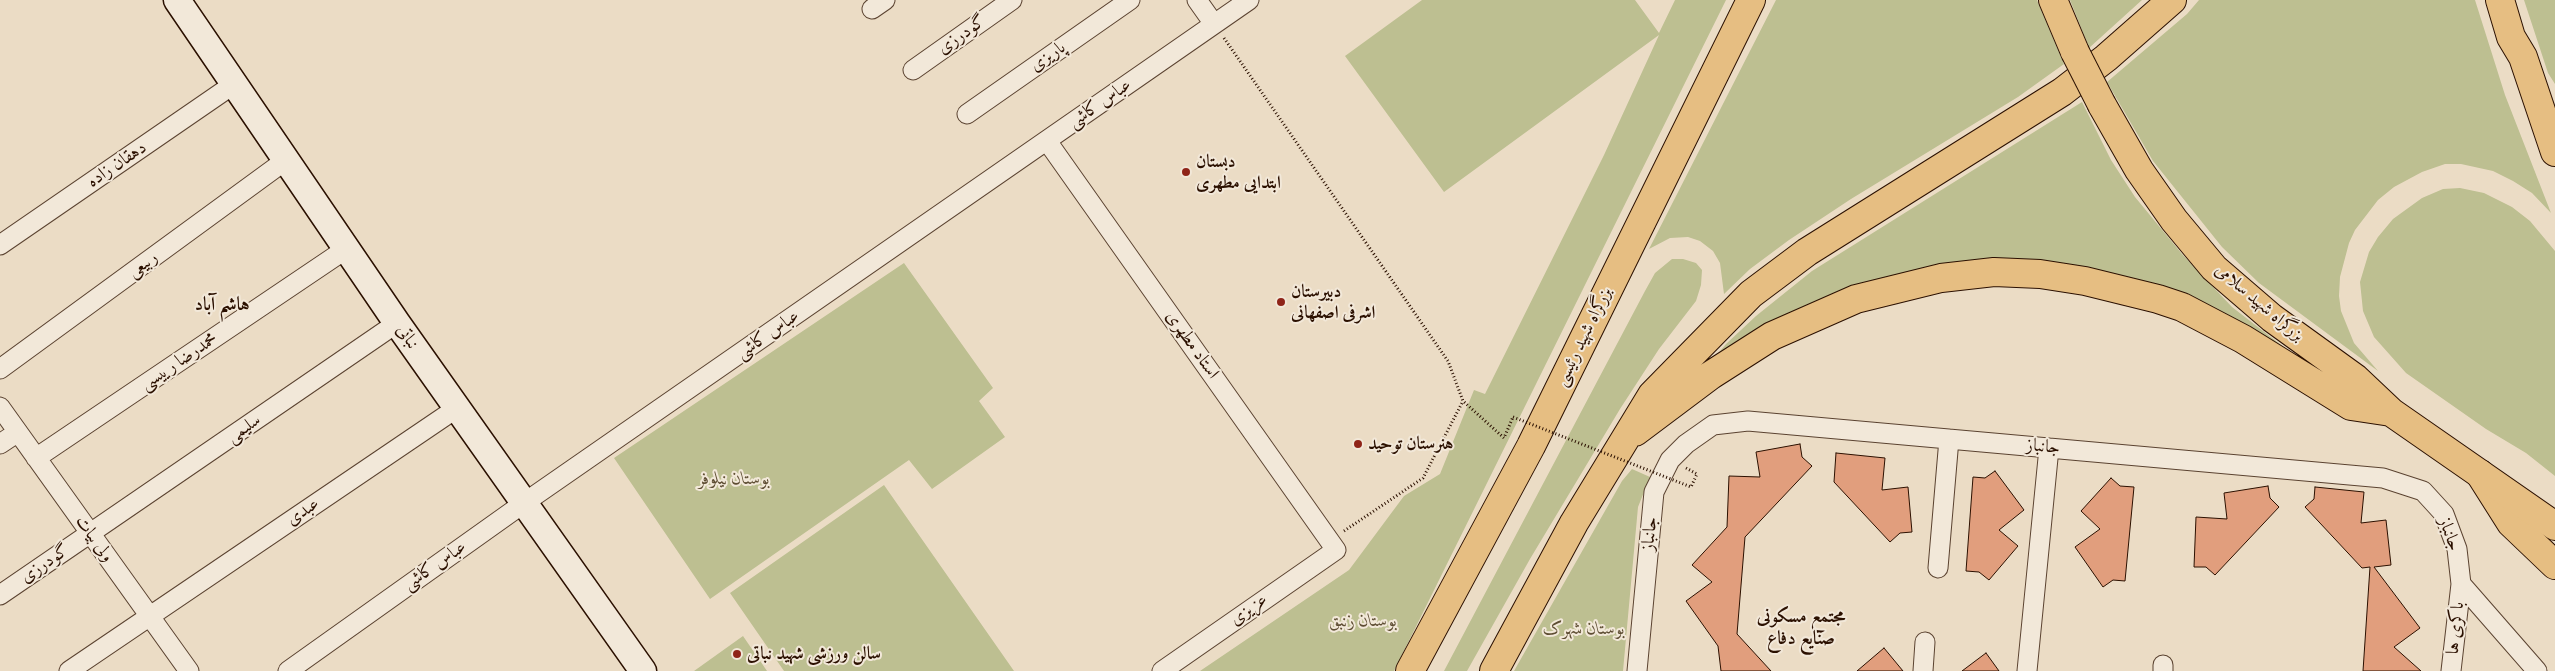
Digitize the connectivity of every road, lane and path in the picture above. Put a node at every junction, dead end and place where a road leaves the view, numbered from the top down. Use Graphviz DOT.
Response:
graph roads {
  1 [pos="177,0"];
  2 [pos="1012,0"];
  3 [pos="1130,0"];
  4 [pos="1197,0"];
  5 [pos="1249,0"];
  6 [pos="1751,0"];
  7 [pos="2053,0"];
  8 [pos="2172,0"];
  9 [pos="2500,0"];
  10 [pos="1214,24"];
  11 [pos="2523,57"];
  12 [pos="914,70"];
  13 [pos="234,84"];
  14 [pos="2555,112"];
  15 [pos="967,114"];
  16 [pos="1047,141"];
  17 [pos="2555,152"];
  18 [pos="286,160"];
  19 [pos="0,245"];
  20 [pos="346,249"];
  21 [pos="397,323"];
  22 [pos="0,370"];
  23 [pos="1463,401"];
  24 [pos="0,407"];
  25 [pos="457,408"];
  26 [pos="2391,412"];
  27 [pos="18,432"];
  28 [pos="1949,439"];
  29 [pos="0,444"];
  30 [pos="1620,444"];
  31 [pos="2048,448"];
  32 [pos="36,458"];
  33 [pos="1697,474"];
  34 [pos="2480,474"];
  35 [pos="524,503"];
  36 [pos="2555,526"];
  37 [pos="90,534"];
  38 [pos="1333,545"];
  39 [pos="2555,565"];
  40 [pos="1938,568"];
  41 [pos="2461,584"];
  42 [pos="0,595"];
  43 [pos="149,616"];
  44 [pos="1925,642"];
  45 [pos="69,671"];
  46 [pos="189,671"];
  47 [pos="288,671"];
  48 [pos="643,671"];
  49 [pos="1162,671"];
  50 [pos="1410,671"];
  51 [pos="1494,671"];
  52 [pos="1637,671"];
  53 [pos="1923,671"];
  54 [pos="2027,671"];
  55 [pos="2452,671"];
  56 [pos="2537,671"];
  1 -- 13 [label="main road, نباتی"];
  2 -- 12 [label="street, گودرزی"];
  3 -- 15 [label="street, پاریزی"];
  4 -- 10 [label="street"];
  5 -- 10 [label="street, عباس کاشی"];
  6 -- 50 [label="main road, بزرگراه شهید رئیسی"];
  7 -- 26 [label="main road, بزرگراه شهید سلامی, bridge"];
  8 -- 30 [label="main road"];
  9 -- 11 [label="main road"];
  10 -- 16 [label="street, عباس کاشی"];
  10 -- 23 [label="path"];
  11 -- 14 [label="main road"];
  11 -- 17 [label="main road"];
  13 -- 18 [label="main road, نباتی"];
  13 -- 19 [label="street, دهقان زاده"];
  16 -- 35 [label="street, عباس کاشی"];
  16 -- 38 [label="street, استاد مطهری"];
  18 -- 20 [label="main road, نباتی"];
  18 -- 22 [label="street, ربیعی"];
  20 -- 21 [label="main road, نباتی"];
  20 -- 32 [label="street, محمدرضا رییسی"];
  21 -- 25 [label="main road, نباتی"];
  21 -- 37 [label="street, سلیمی"];
  23 -- 33 [label="path, bridge"];
  23 -- 38 [label="path"];
  24 -- 27 [label="street, ولی بیات"];
  25 -- 35 [label="main road, نباتی"];
  25 -- 43 [label="street, عبدی"];
  26 -- 30 [label="main road"];
  26 -- 34 [label="main road, بزرگراه شهید سلامی"];
  27 -- 29 [label="street"];
  27 -- 32 [label="street, ولی بیات"];
  28 -- 31 [label="street, جانباز"];
  28 -- 40 [label="street"];
  28 -- 52 [label="street, جانباز"];
  30 -- 51 [label="main road"];
  31 -- 41 [label="street, جانباز"];
  31 -- 54 [label="street"];
  32 -- 37 [label="street, ولی بیات"];
  34 -- 36 [label="main road, بزرگراه شهید سلامی"];
  34 -- 39 [label="main road"];
  35 -- 47 [label="street, عباس کاشی"];
  35 -- 48 [label="main road, نباتی"];
  37 -- 42 [label="street, گودرزی"];
  37 -- 43 [label="street, ولی بیات"];
  38 -- 49 [label="street, عزیزی"];
  41 -- 55 [label="street, باکری ها"];
  41 -- 56 [label="street"];
  43 -- 45 [label="street, عبدی"];
  43 -- 46 [label="street, ولی بیات"];
  44 -- 53 [label="street"];
}
